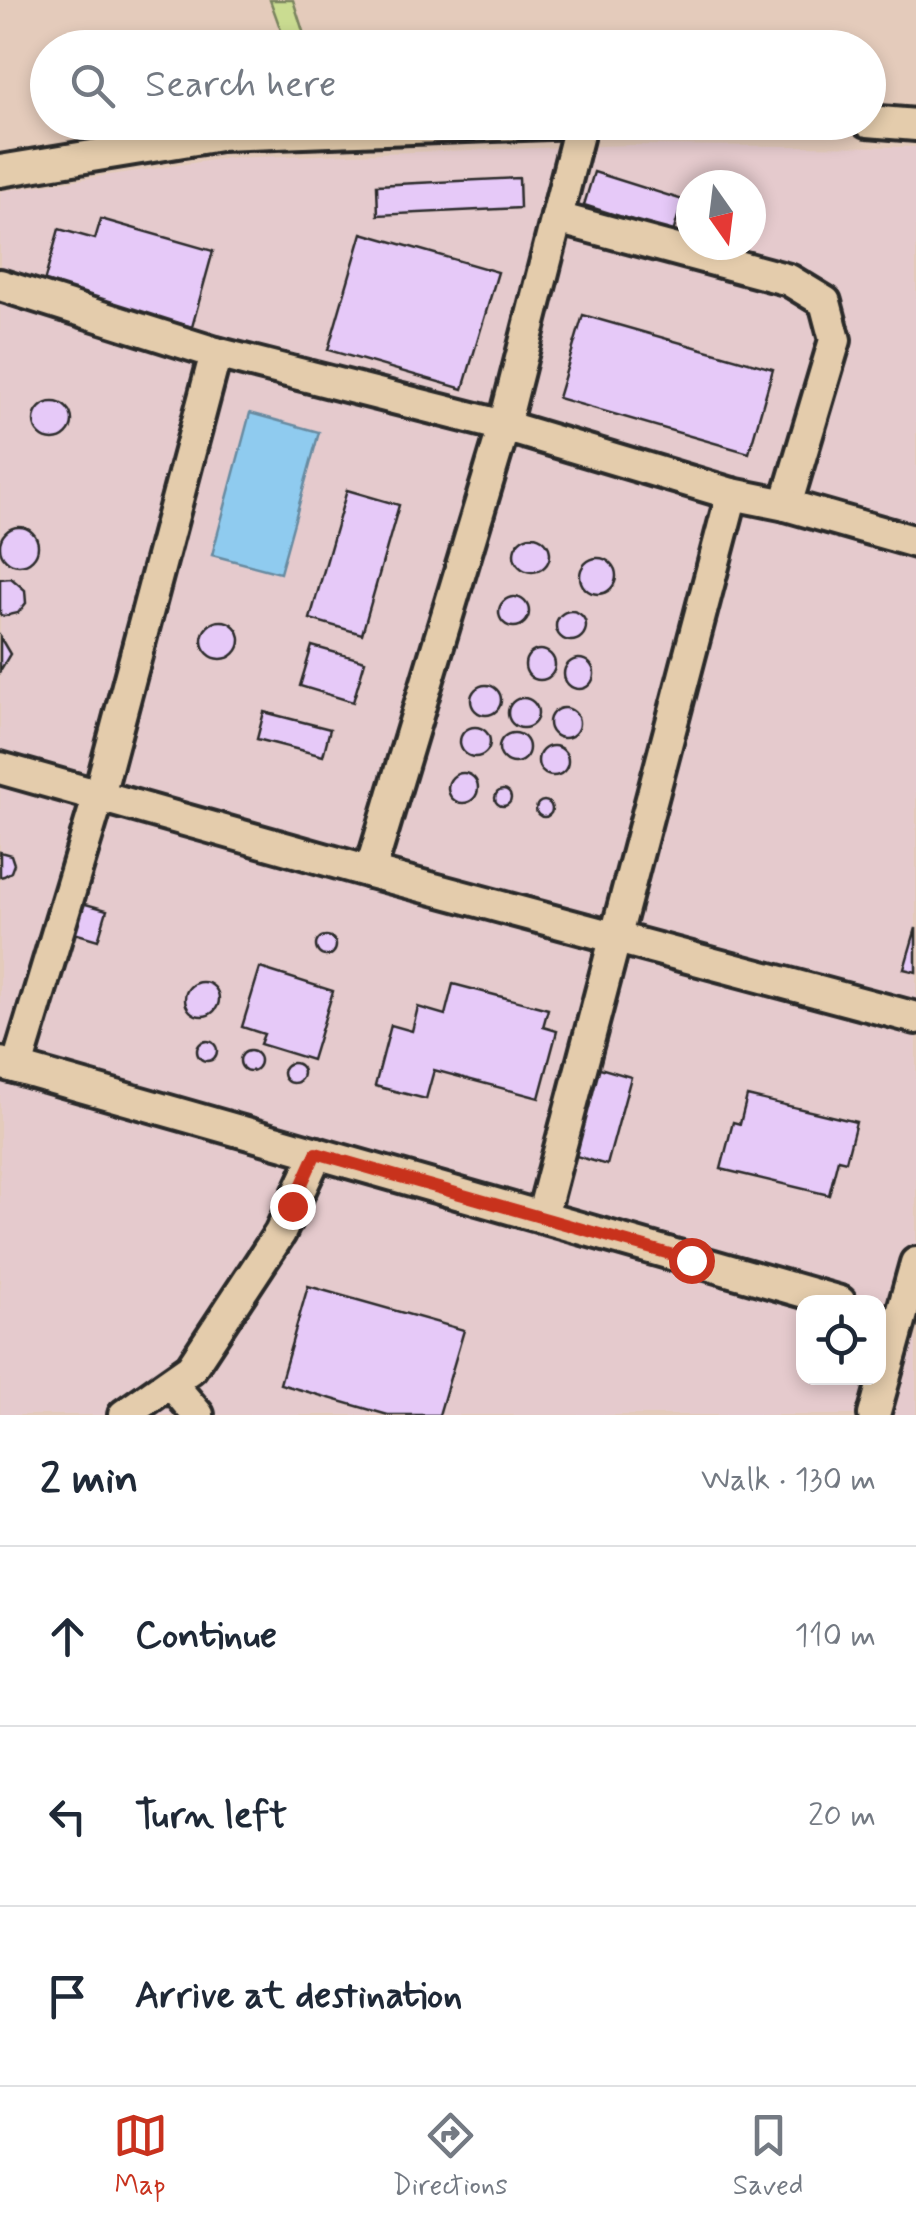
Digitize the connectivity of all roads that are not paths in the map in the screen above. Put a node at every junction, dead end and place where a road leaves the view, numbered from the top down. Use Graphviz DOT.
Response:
graph roads {
  1 [pos="886,122"];
  2 [pos="916,124"];
  3 [pos="195,140"];
  4 [pos="574,140"];
  5 [pos="0,171"];
  6 [pos="557,218"];
  7 [pos="0,285"];
  8 [pos="216,353"];
  9 [pos="504,426"];
  10 [pos="732,494"];
  11 [pos="786,505"];
  12 [pos="916,542"];
  13 [pos="0,768"];
  14 [pos="99,795"];
  15 [pos="370,872"];
  16 [pos="615,938"];
  17 [pos="916,1018"];
  18 [pos="9,1065"];
  19 [pos="316,1153"];
  20 [pos="542,1217"];
  21 [pos="916,1263"];
  22 [pos="815,1295"];
  23 [pos="888,1316"];
  24 [pos="171,1383"];
  25 [pos="124,1415"];
  26 [pos="198,1415"];
  27 [pos="874,1415"];
  1 -- 2 [label="street"];
  3 -- 5 [label="street"];
  4 -- 6 [label="street"];
  6 -- 9 [label="street"];
  6 -- 11 [label="street"];
  7 -- 8 [label="street"];
  8 -- 9 [label="street"];
  8 -- 14 [label="street"];
  9 -- 10 [label="street"];
  9 -- 15 [label="street"];
  10 -- 11 [label="street"];
  10 -- 16 [label="street"];
  11 -- 12 [label="street"];
  13 -- 14 [label="street"];
  14 -- 15 [label="street"];
  14 -- 18 [label="street"];
  15 -- 16 [label="street"];
  16 -- 17 [label="street"];
  16 -- 20 [label="street"];
  18 -- 19 [label="street"];
  19 -- 20 [label="street"];
  19 -- 24 [label="street"];
  20 -- 22 [label="street"];
  21 -- 23 [label="street"];
  23 -- 27 [label="street"];
  24 -- 25 [label="street"];
  24 -- 26 [label="street"];
}
